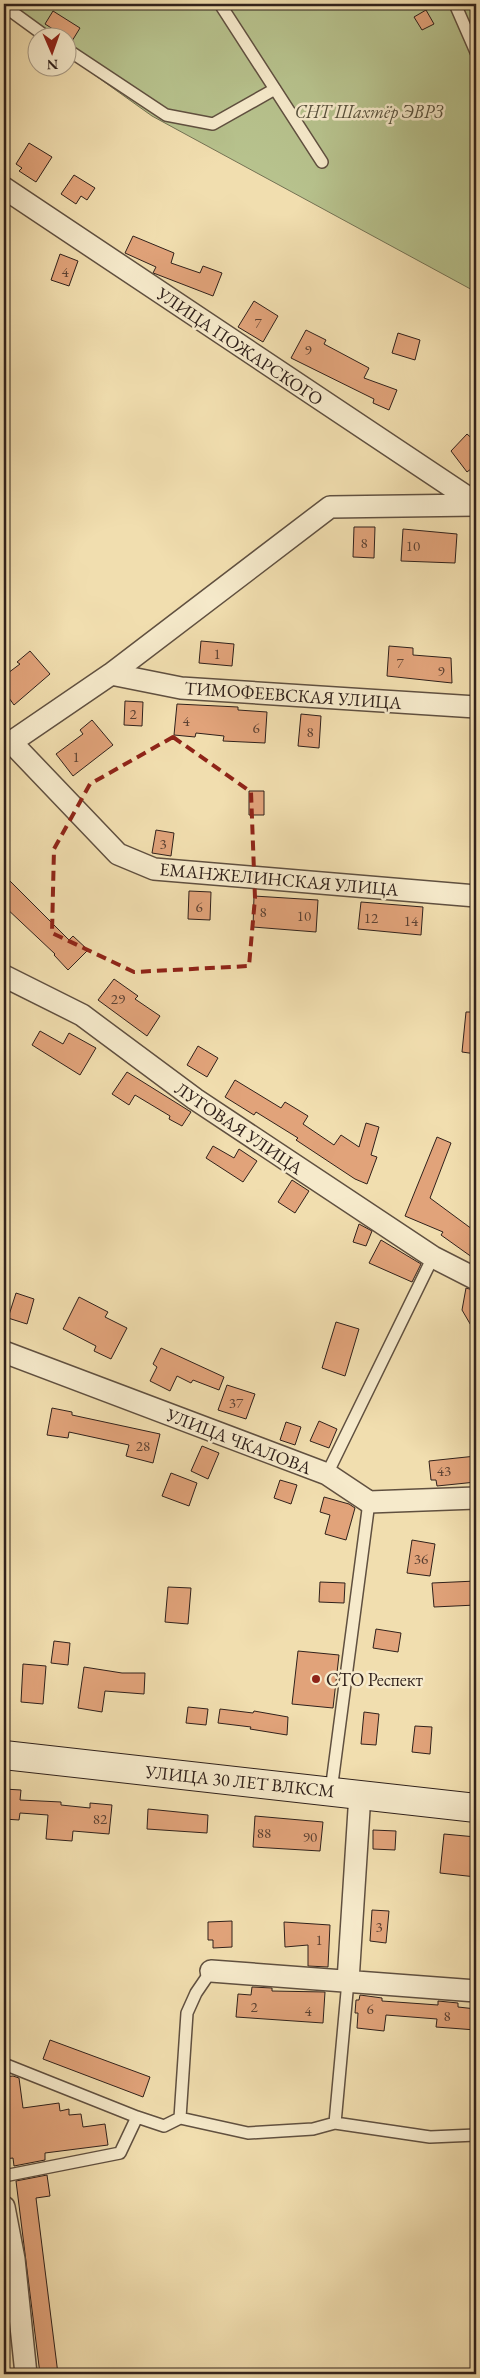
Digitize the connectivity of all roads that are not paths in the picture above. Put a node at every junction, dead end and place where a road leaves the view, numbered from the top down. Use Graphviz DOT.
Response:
graph roads {
  1 [pos="220,4"];
  2 [pos="455,4"];
  3 [pos="4,6"];
  4 [pos="34,28"];
  5 [pos="476,52"];
  6 [pos="78,57"];
  7 [pos="275,89"];
  8 [pos="322,162"];
  9 [pos="4,188"];
  10 [pos="476,504"];
  11 [pos="111,674"];
  12 [pos="476,707"];
  13 [pos="7,745"];
  14 [pos="476,896"];
  15 [pos="4,976"];
  16 [pos="432,1257"];
  17 [pos="476,1279"];
  18 [pos="4,1352"];
  19 [pos="327,1474"];
  20 [pos="476,1498"];
  21 [pos="369,1502"];
  22 [pos="4,1755"];
  23 [pos="331,1791"];
  24 [pos="360,1794"];
  25 [pos="476,1808"];
  26 [pos="211,1971"];
  27 [pos="348,1981"];
  28 [pos="476,1991"];
  29 [pos="4,2064"];
  30 [pos="137,2117"];
  31 [pos="180,2118"];
  32 [pos="335,2123"];
  33 [pos="476,2134"];
  34 [pos="4,2176"];
  35 [pos="4,2207"];
  36 [pos="9,2260"];
  37 [pos="26,2374"];
  1 -- 7 [label="lane"];
  2 -- 5 [label="lane"];
  3 -- 4 [label="lane"];
  6 -- 7 [label="lane"];
  7 -- 8 [label="lane"];
  9 -- 10 [label="street, УЛИЦА ПОЖАРСКОГО"];
  10 -- 11 [label="street, УЛИЦА ПОЖАРСКОГО"];
  11 -- 12 [label="street, ТИМОФЕЕВСКАЯ УЛИЦА"];
  11 -- 13 [label="street, УЛИЦА ПОЖАРСКОГО"];
  13 -- 14 [label="street, ЕМАНЖЕЛИНСКАЯ УЛИЦА"];
  15 -- 16 [label="street, ЛУГОВАЯ УЛИЦА"];
  16 -- 17 [label="street, ЛУГОВАЯ УЛИЦА"];
  16 -- 19 [label="lane"];
  18 -- 19 [label="street, УЛИЦА ЧКАЛОВА"];
  19 -- 21 [label="street, УЛИЦА ЧКАЛОВА"];
  20 -- 21 [label="street"];
  21 -- 23 [label="lane"];
  22 -- 23 [label="main road, УЛИЦА 30 ЛЕТ ВЛКСМ"];
  23 -- 24 [label="main road, УЛИЦА 30 ЛЕТ ВЛКСМ"];
  24 -- 25 [label="main road, УЛИЦА 30 ЛЕТ ВЛКСМ"];
  24 -- 27 [label="street"];
  26 -- 27 [label="street"];
  26 -- 31 [label="lane"];
  27 -- 28 [label="street"];
  27 -- 32 [label="lane"];
  29 -- 30 [label="lane"];
  30 -- 31 [label="lane"];
  30 -- 34 [label="lane"];
  31 -- 32 [label="lane"];
  32 -- 33 [label="lane"];
  35 -- 36 [label="street"];
  36 -- 37 [label="street"];
}
